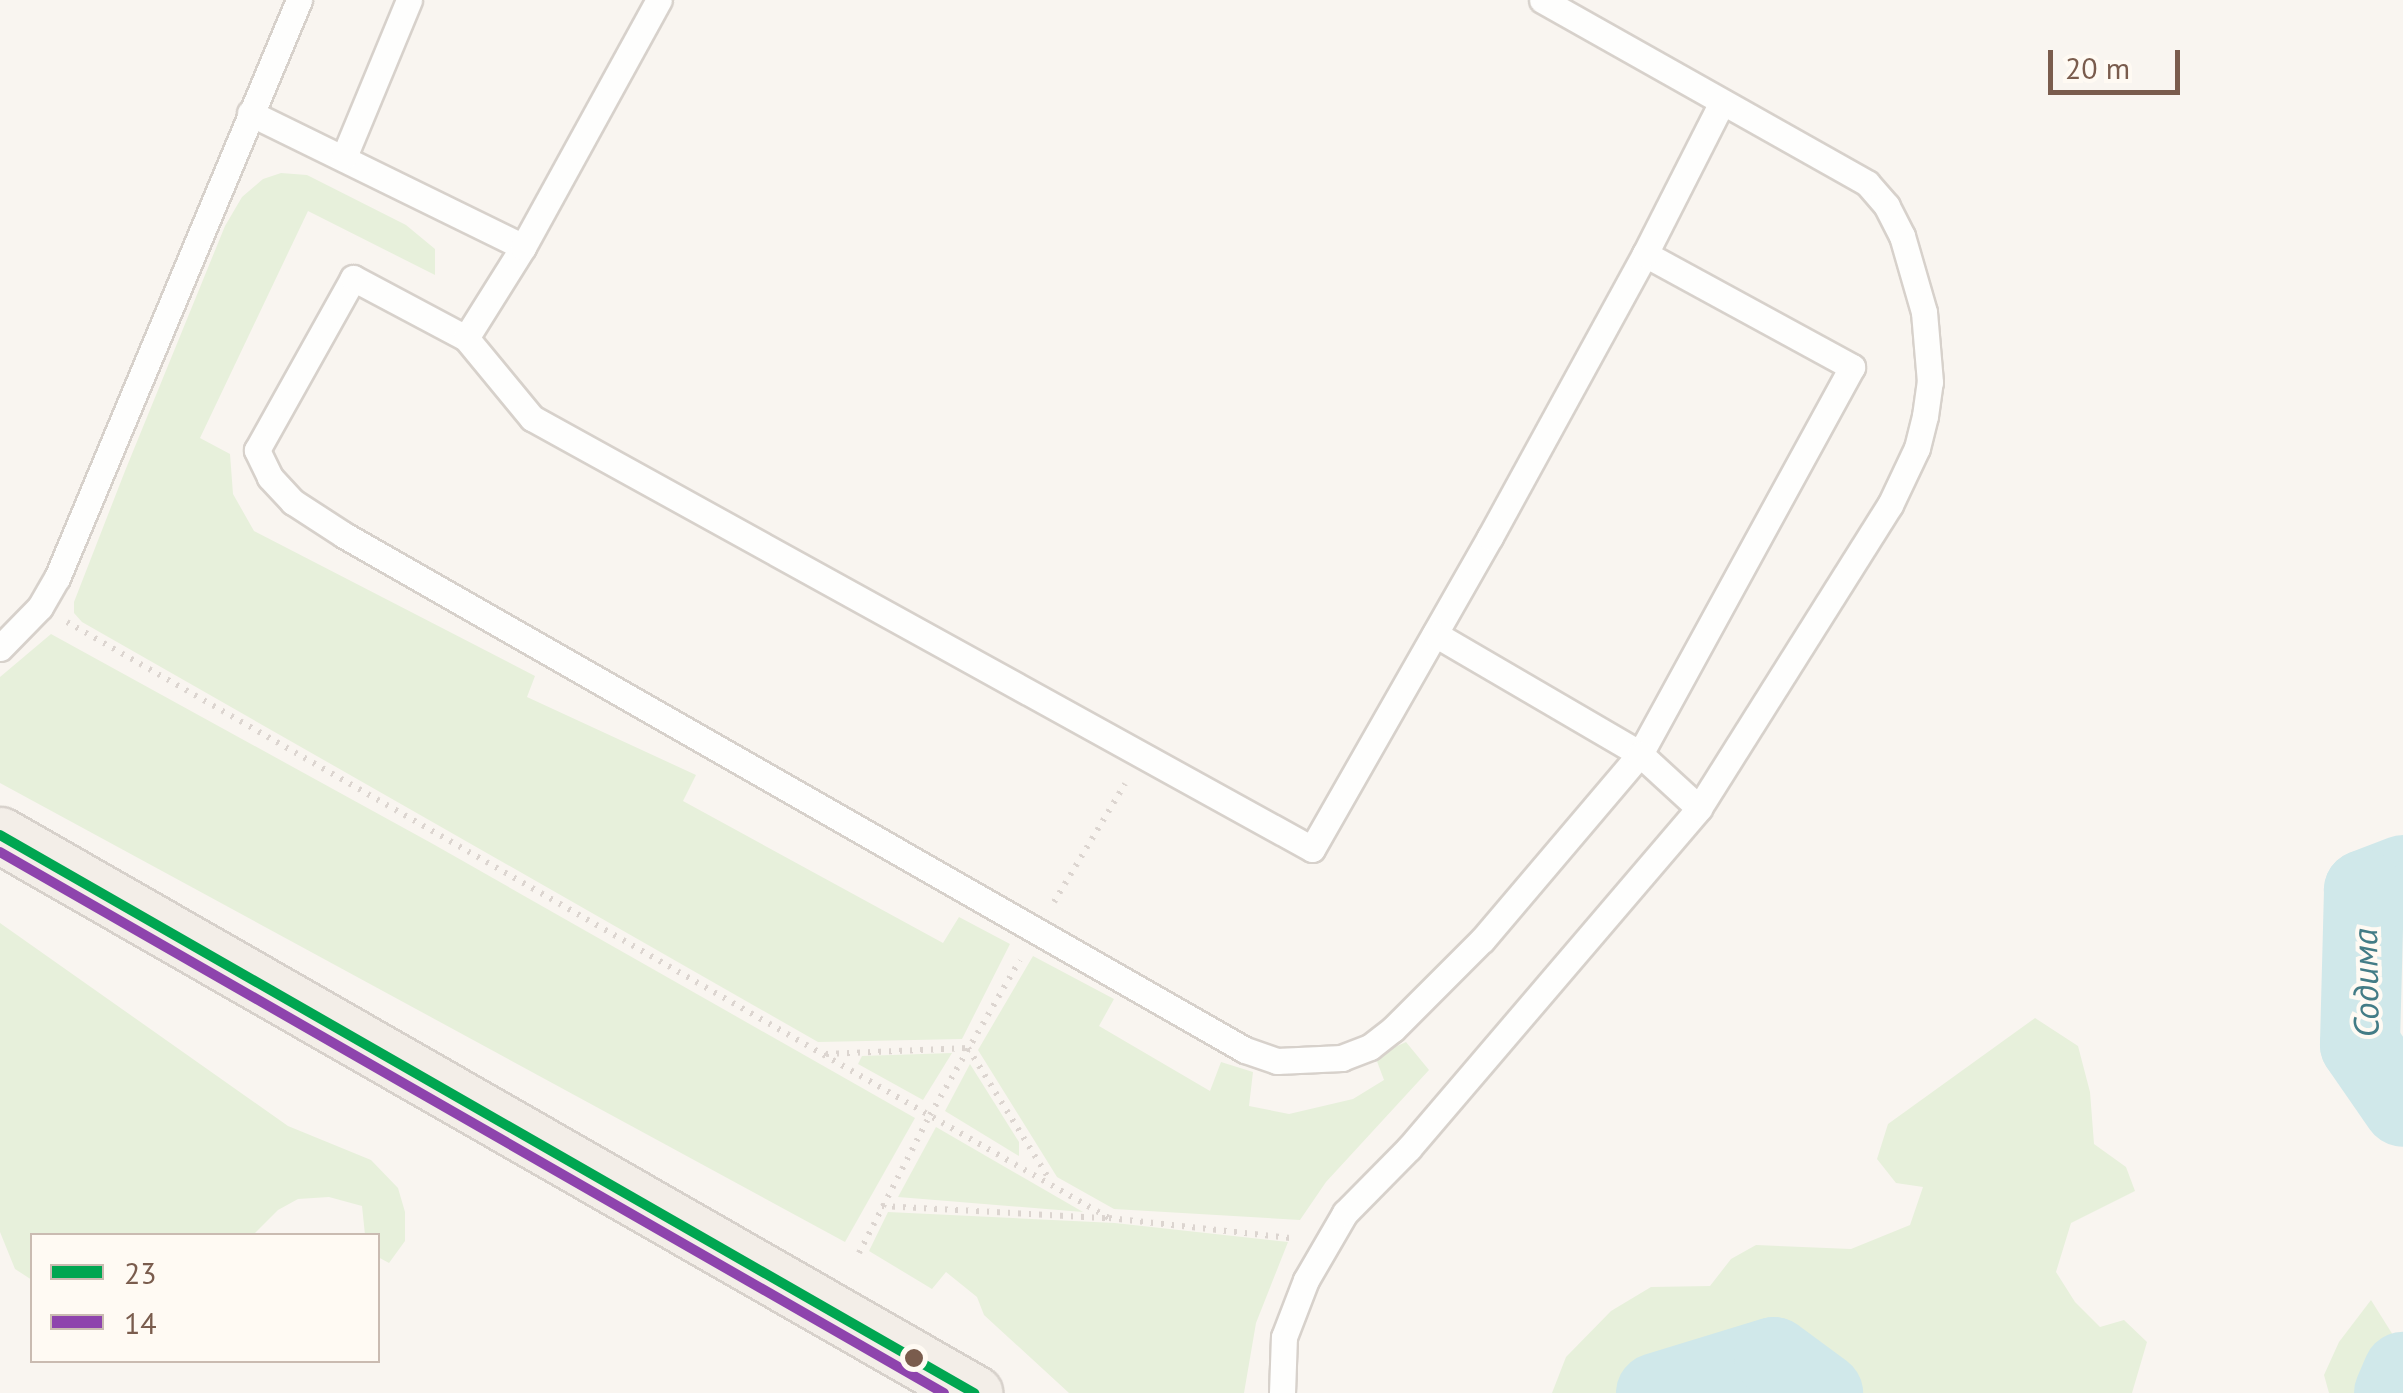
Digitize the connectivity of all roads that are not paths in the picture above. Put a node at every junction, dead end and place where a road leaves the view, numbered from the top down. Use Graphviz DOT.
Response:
graph roads {
  1 [pos="299,0"];
  2 [pos="408,0"];
  3 [pos="659,0"];
  4 [pos="1542,0"];
  5 [pos="1722,102"];
  6 [pos="250,113"];
  7 [pos="344,158"];
  8 [pos="523,247"];
  9 [pos="1645,254"];
  10 [pos="466,338"];
  11 [pos="1435,634"];
  12 [pos="0,648"];
  13 [pos="1640,754"];
  14 [pos="1698,808"];
  15 [pos="0,835"];
  16 [pos="974,1393"];
  17 [pos="1282,1393"];
  1 -- 6 [label="lane"];
  2 -- 7 [label="lane"];
  3 -- 8 [label="lane"];
  4 -- 5 [label="lane"];
  5 -- 9 [label="lane"];
  5 -- 14 [label="lane"];
  6 -- 7 [label="lane"];
  6 -- 12 [label="lane"];
  7 -- 8 [label="lane"];
  8 -- 10 [label="lane"];
  9 -- 11 [label="lane"];
  9 -- 13 [label="lane"];
  10 -- 11 [label="lane"];
  10 -- 13 [label="lane"];
  11 -- 13 [label="lane"];
  13 -- 14 [label="lane"];
  14 -- 17 [label="lane"];
  15 -- 16 [label="main road"];
}
